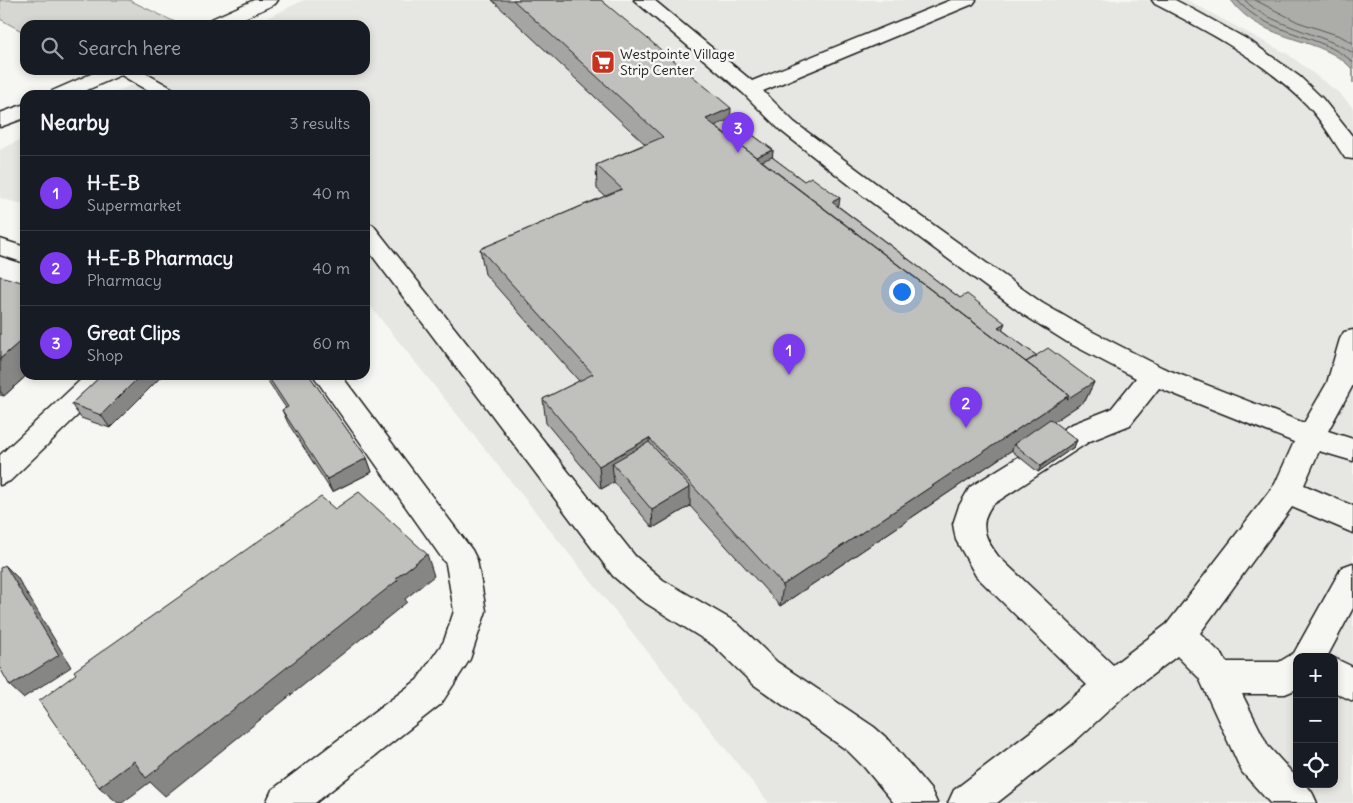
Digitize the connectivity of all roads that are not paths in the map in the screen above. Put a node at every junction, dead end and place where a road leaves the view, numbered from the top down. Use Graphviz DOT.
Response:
graph roads {
  1 [pos="269,0"];
  2 [pos="643,0"];
  3 [pos="967,0"];
  4 [pos="1161,0"];
  5 [pos="225,20"];
  6 [pos="105,75"];
  7 [pos="135,75"];
  8 [pos="750,89"];
  9 [pos="71,90"];
  10 [pos="161,90"];
  11 [pos="20,112"];
  12 [pos="0,121"];
  13 [pos="1353,153"];
  14 [pos="370,236"];
  15 [pos="0,247"];
  16 [pos="20,253"];
  17 [pos="1353,339"];
  18 [pos="1154,375"];
  19 [pos="98,380"];
  20 [pos="330,380"];
  21 [pos="1310,437"];
  22 [pos="1353,450"];
  23 [pos="0,473"];
  24 [pos="1287,491"];
  25 [pos="1353,520"];
  26 [pos="1353,577"];
  27 [pos="1178,635"];
  28 [pos="1311,653"];
  29 [pos="1293,671"];
  30 [pos="1338,676"];
  31 [pos="1217,678"];
  32 [pos="1353,685"];
  33 [pos="1111,686"];
  34 [pos="285,803"];
  35 [pos="918,803"];
  36 [pos="967,803"];
  37 [pos="1298,803"];
  1 -- 5 [label="street"];
  2 -- 8 [label="street"];
  3 -- 8 [label="street"];
  4 -- 13 [label="street"];
  6 -- 9 [label="street"];
  7 -- 10 [label="street"];
  8 -- 18 [label="street"];
  11 -- 12 [label="street"];
  14 -- 35 [label="street"];
  15 -- 16 [label="street"];
  17 -- 21 [label="street"];
  18 -- 21 [label="street"];
  18 -- 33 [label="street"];
  19 -- 23 [label="street"];
  20 -- 34 [label="street"];
  21 -- 22 [label="street"];
  21 -- 24 [label="street"];
  24 -- 25 [label="street"];
  24 -- 27 [label="street"];
  26 -- 28 [label="street"];
  27 -- 31 [label="street"];
  27 -- 33 [label="street"];
  29 -- 31 [label="street"];
  30 -- 32 [label="street"];
  31 -- 37 [label="street"];
  33 -- 36 [label="street"];
}
